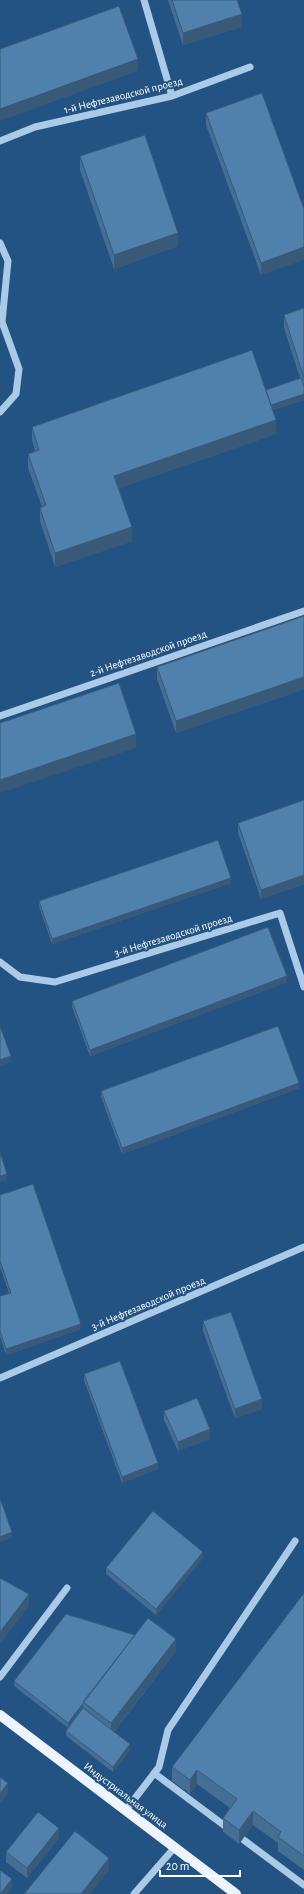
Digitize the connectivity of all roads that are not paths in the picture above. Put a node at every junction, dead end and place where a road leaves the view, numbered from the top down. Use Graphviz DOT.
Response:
graph roads {
  1 [pos="144,0"];
  2 [pos="250,67"];
  3 [pos="172,96"];
  4 [pos="0,141"];
  5 [pos="0,243"];
  6 [pos="0,412"];
  7 [pos="304,611"];
  8 [pos="0,716"];
  9 [pos="0,962"];
  10 [pos="304,987"];
  11 [pos="304,1247"];
  12 [pos="0,1378"];
  13 [pos="295,1541"];
  14 [pos="67,1588"];
  15 [pos="0,1677"];
  16 [pos="0,1715"];
  17 [pos="154,1773"];
  18 [pos="126,1810"];
  19 [pos="175,1847"];
  20 [pos="304,1885"];
  21 [pos="134,1894"];
  22 [pos="236,1894"];
  1 -- 3 [label="street"];
  2 -- 3 [label="street, 1-й Нефтезаводской проезд"];
  3 -- 4 [label="street, 1-й Нефтезаводской проезд"];
  5 -- 6 [label="street"];
  7 -- 8 [label="street, 2-й Нефтезаводской проезд"];
  9 -- 10 [label="street, 3-й Нефтезаводской проезд"];
  11 -- 12 [label="street, 3-й Нефтезаводской проезд"];
  13 -- 17 [label="street"];
  14 -- 15 [label="street"];
  16 -- 18 [label="main road, Индустриальная улица"];
  17 -- 18 [label="street"];
  17 -- 20 [label="street"];
  18 -- 19 [label="main road, Индустриальная улица"];
  19 -- 21 [label="street"];
  19 -- 22 [label="main road, Индустриальная улица"];
}
